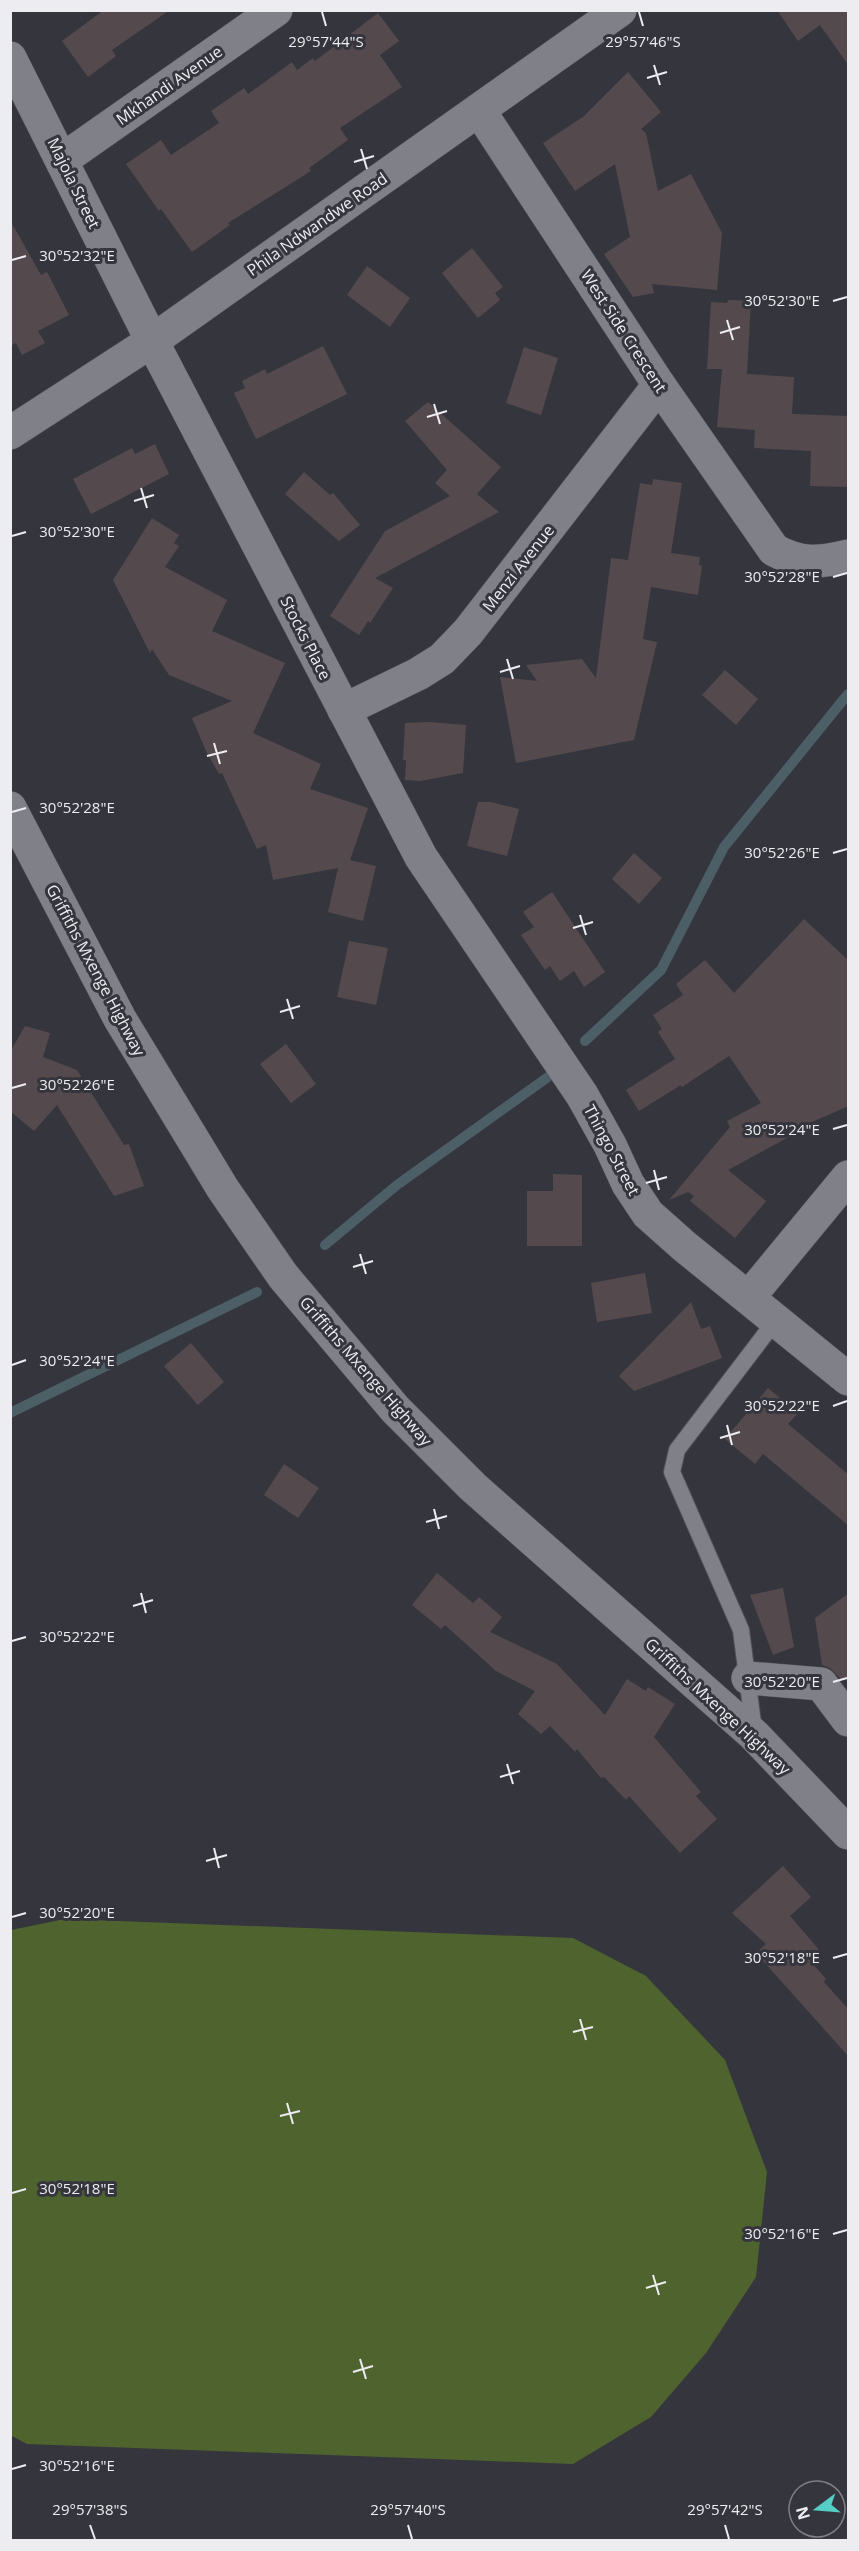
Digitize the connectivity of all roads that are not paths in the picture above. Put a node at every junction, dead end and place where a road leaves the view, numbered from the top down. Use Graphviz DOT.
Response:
graph roads {
  1 [pos="276,10"];
  2 [pos="620,10"];
  3 [pos="10,58"];
  4 [pos="479,110"];
  5 [pos="62,160"];
  6 [pos="152,341"];
  7 [pos="659,385"];
  8 [pos="10,433"];
  9 [pos="849,556"];
  10 [pos="344,710"];
  11 [pos="10,808"];
  12 [pos="470,930"];
  13 [pos="849,1177"];
  14 [pos="749,1297"];
  15 [pos="776,1320"];
  16 [pos="849,1379"];
  17 [pos="748,1678"];
  18 [pos="849,1720"];
  19 [pos="754,1735"];
  20 [pos="849,1833"];
  1 -- 5 [label="street, Mkhandi Avenue"];
  2 -- 4 [label="street, Phila Ndwandwe Road"];
  3 -- 5 [label="street, Majola Street"];
  4 -- 6 [label="street, Phila Ndwandwe Road"];
  4 -- 7 [label="street, West Side Crescent"];
  5 -- 6 [label="street, Majola Street"];
  6 -- 8 [label="street, Phila Ndwandwe Road"];
  6 -- 10 [label="street, Stocks Place"];
  7 -- 9 [label="street, West Side Crescent"];
  7 -- 10 [label="street, Menzi Avenue"];
  10 -- 12 [label="street, Stocks Place"];
  11 -- 19 [label="street, Griffiths Mxenge Highway"];
  12 -- 14 [label="street, Thingo Street"];
  13 -- 14 [label="street"];
  14 -- 15 [label="street, Thingo Street"];
  15 -- 16 [label="street, Thingo Street"];
  15 -- 17 [label="lane"];
  17 -- 18 [label="street"];
  17 -- 19 [label="lane"];
  19 -- 20 [label="street, Griffiths Mxenge Highway"];
}
